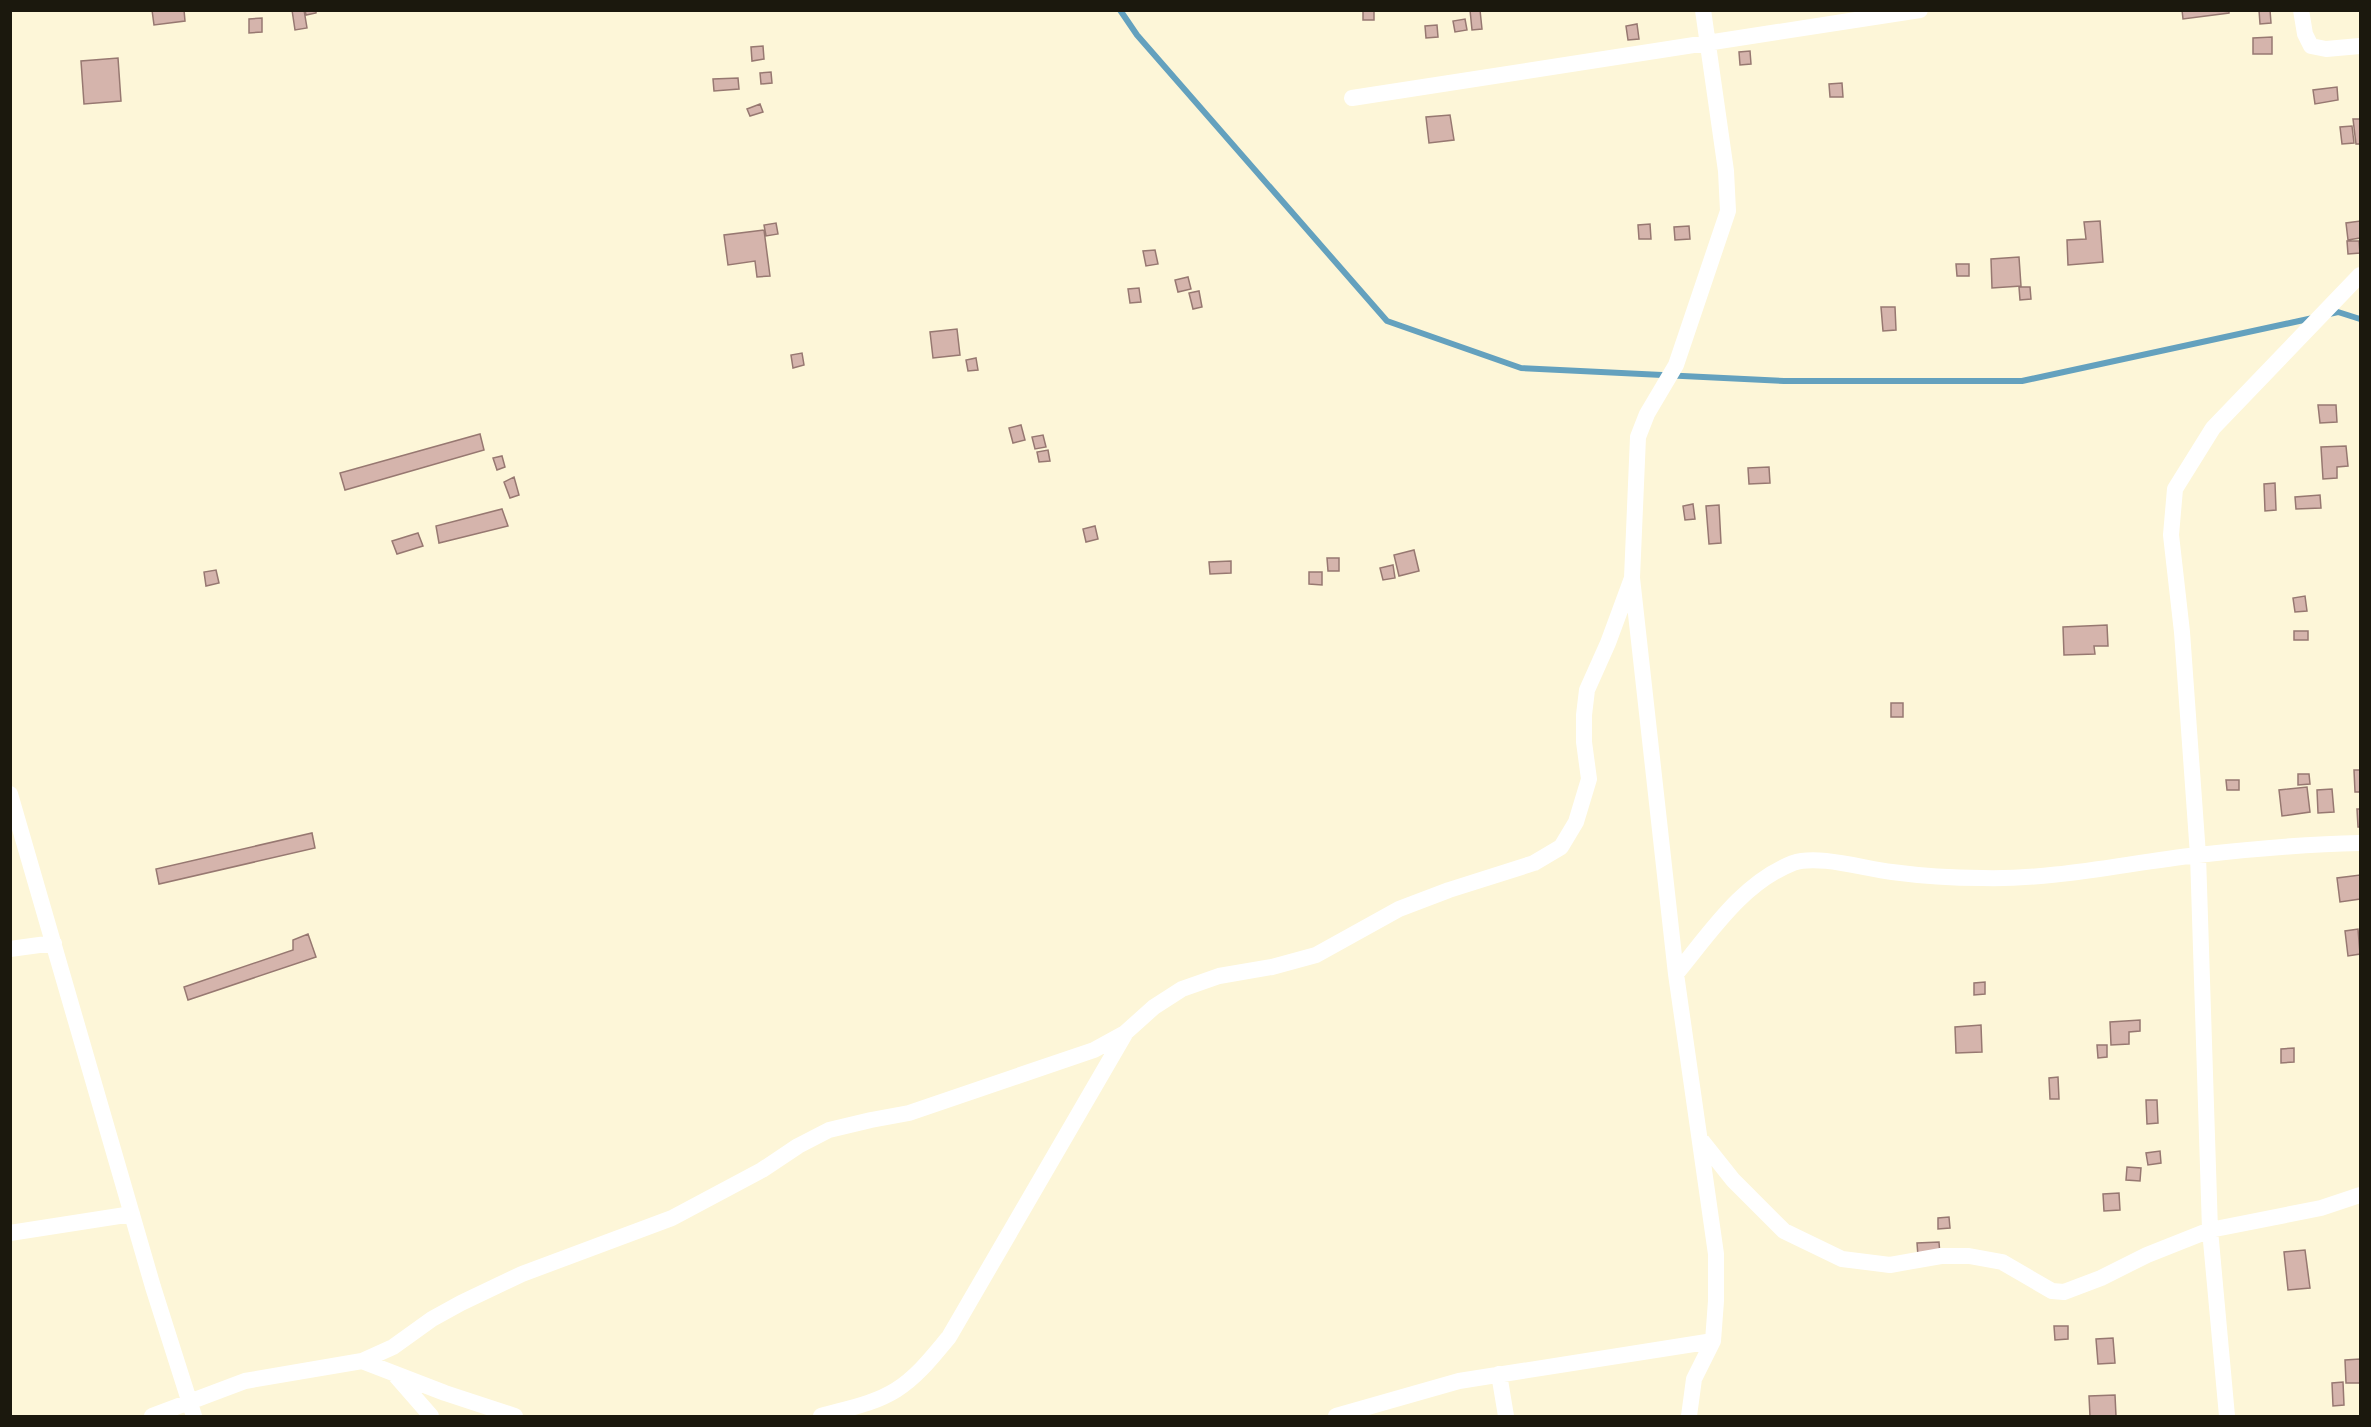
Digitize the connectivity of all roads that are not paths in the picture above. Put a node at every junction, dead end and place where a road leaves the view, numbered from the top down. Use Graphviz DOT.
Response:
graph roads {
  1 [pos="1703,10"];
  2 [pos="1920,10"];
  3 [pos="2301,10"];
  4 [pos="1708,45"];
  5 [pos="2361,46"];
  6 [pos="1352,98"];
  7 [pos="2361,275"];
  8 [pos="1632,578"];
  9 [pos="10,794"];
  10 [pos="14,818"];
  11 [pos="2361,843"];
  12 [pos="2198,855"];
  13 [pos="54,943"];
  14 [pos="10,950"];
  15 [pos="1676,974"];
  16 [pos="1125,1033"];
  17 [pos="1701,1140"];
  18 [pos="2361,1195"];
  19 [pos="132,1214"];
  20 [pos="2210,1230"];
  21 [pos="10,1233"];
  22 [pos="1713,1341"];
  23 [pos="362,1361"];
  24 [pos="393,1373"];
  25 [pos="1499,1374"];
  26 [pos="192,1409"];
  27 [pos="152,1416"];
  28 [pos="431,1416"];
  29 [pos="515,1416"];
  30 [pos="820,1416"];
  31 [pos="1336,1416"];
  32 [pos="1506,1416"];
  33 [pos="1689,1416"];
  34 [pos="2227,1416"];
  1 -- 4 [label="street"];
  2 -- 4 [label="street"];
  3 -- 5 [label="street"];
  4 -- 6 [label="street"];
  4 -- 8 [label="street"];
  7 -- 12 [label="street"];
  8 -- 15 [label="street"];
  8 -- 16 [label="street"];
  9 -- 10 [label="street"];
  10 -- 13 [label="street"];
  11 -- 12 [label="street"];
  12 -- 15 [label="street"];
  12 -- 20 [label="street"];
  13 -- 14 [label="street"];
  13 -- 19 [label="street"];
  15 -- 17 [label="street"];
  16 -- 23 [label="street"];
  16 -- 30 [label="street"];
  17 -- 20 [label="street"];
  17 -- 22 [label="street"];
  18 -- 20 [label="street"];
  19 -- 21 [label="street"];
  19 -- 26 [label="street"];
  20 -- 34 [label="street"];
  22 -- 25 [label="street"];
  22 -- 33 [label="street"];
  23 -- 24 [label="street"];
  23 -- 26 [label="street"];
  24 -- 28 [label="street"];
  24 -- 29 [label="street"];
  25 -- 31 [label="street"];
  25 -- 32 [label="street"];
  26 -- 27 [label="street"];
}
